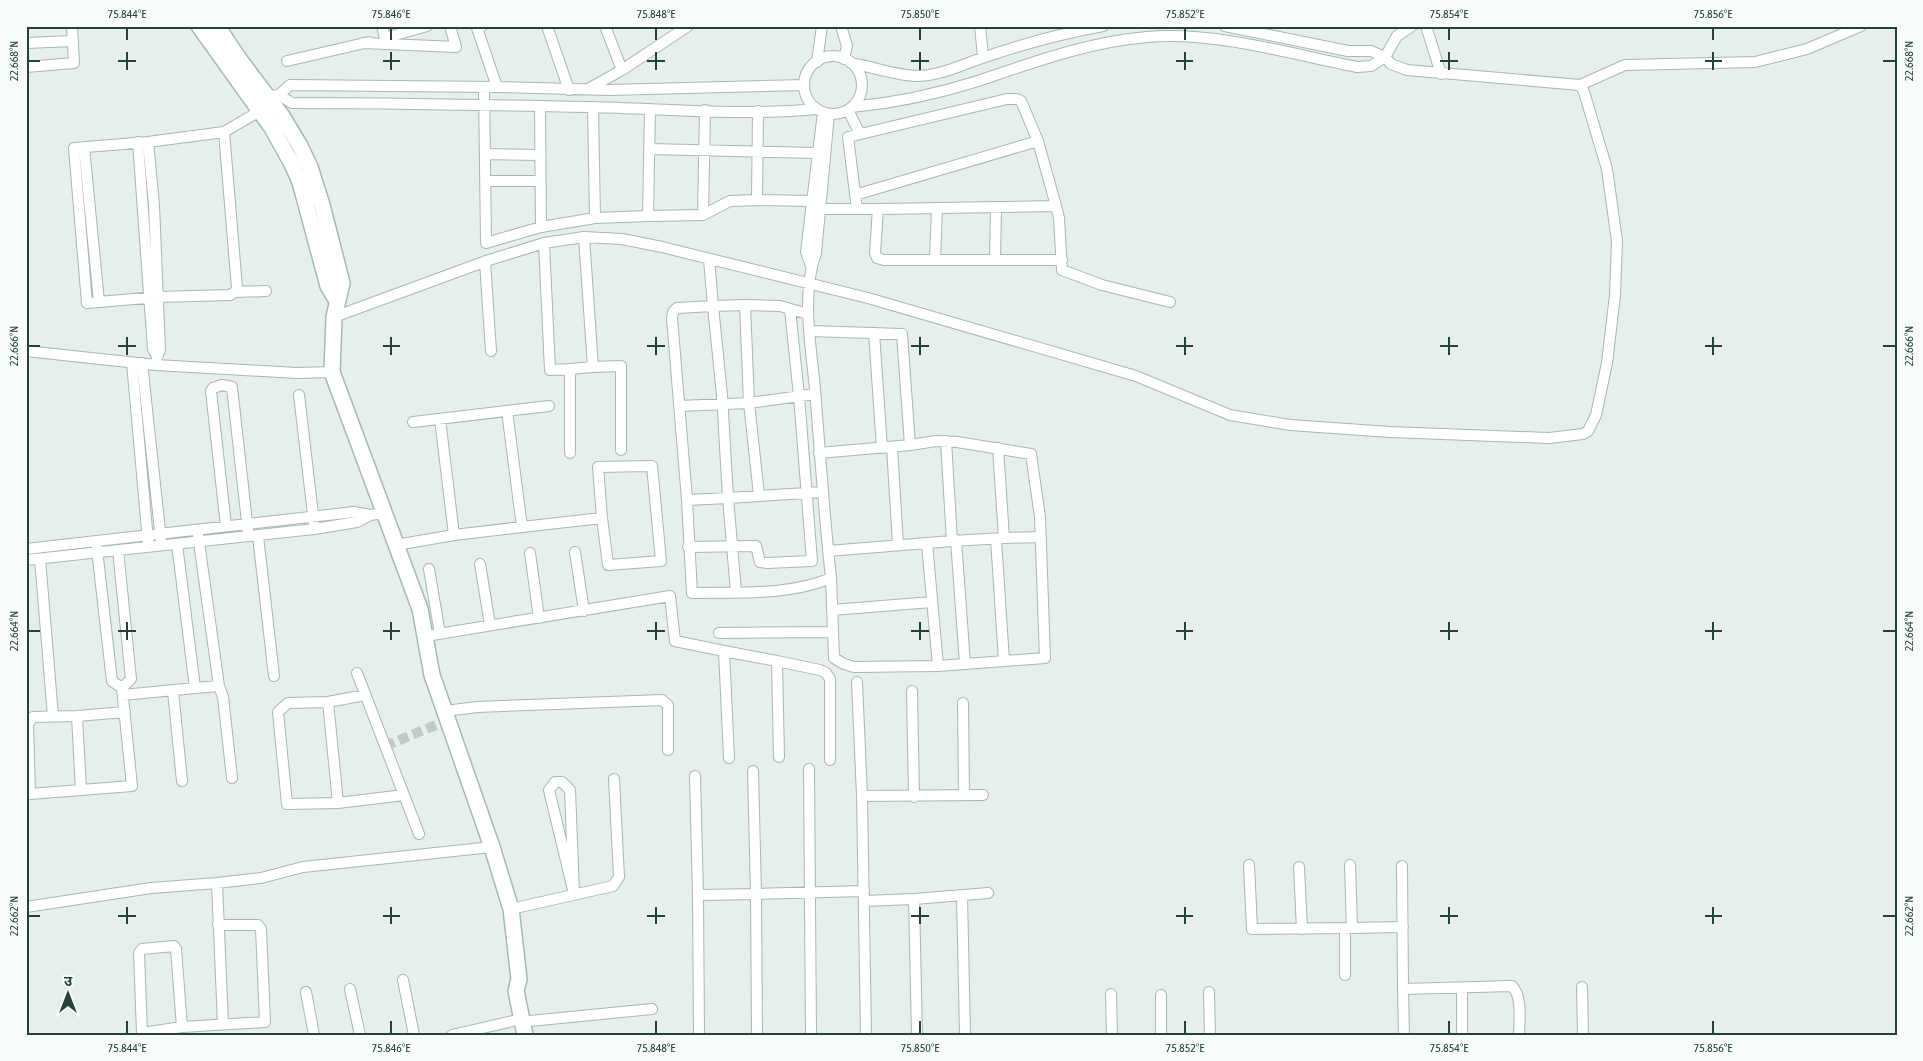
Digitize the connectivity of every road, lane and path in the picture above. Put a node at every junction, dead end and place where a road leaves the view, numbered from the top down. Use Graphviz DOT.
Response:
graph roads {
  1 [pos="72,26"];
  2 [pos="198,26"];
  3 [pos="217,26"];
  4 [pos="382,26"];
  5 [pos="427,26"];
  6 [pos="450,26"];
  7 [pos="547,26"];
  8 [pos="604,26"];
  9 [pos="688,26"];
  10 [pos="822,26"];
  11 [pos="842,26"];
  12 [pos="980,26"];
  13 [pos="1104,26"];
  14 [pos="1225,26"];
  15 [pos="1412,26"];
  16 [pos="1426,26"];
  17 [pos="1861,26"];
  18 [pos="479,27"];
  19 [pos="1239,29"];
  20 [pos="1264,35"];
  21 [pos="385,38"];
  22 [pos="1284,39"];
  23 [pos="73,40"];
  24 [pos="1222,41"];
  25 [pos="26,43"];
  26 [pos="364,43"];
  27 [pos="1262,47"];
  28 [pos="1015,48"];
  29 [pos="983,57"];
  30 [pos="1305,57"];
  31 [pos="1385,57"];
  32 [pos="287,61"];
  33 [pos="848,61"];
  34 [pos="817,62"];
  35 [pos="1020,66"];
  36 [pos="26,67"];
  37 [pos="622,70"];
  38 [pos="1441,74"];
  39 [pos="804,85"];
  40 [pos="1580,85"];
  41 [pos="484,87"];
  42 [pos="497,87"];
  43 [pos="568,90"];
  44 [pos="587,90"];
  45 [pos="609,90"];
  46 [pos="273,95"];
  47 [pos="485,104"];
  48 [pos="540,107"];
  49 [pos="593,107"];
  50 [pos="608,108"];
  51 [pos="650,109"];
  52 [pos="850,109"];
  53 [pos="705,110"];
  54 [pos="260,111"];
  55 [pos="758,111"];
  56 [pos="823,112"];
  57 [pos="224,132"];
  58 [pos="860,134"];
  59 [pos="1038,141"];
  60 [pos="138,142"];
  61 [pos="148,142"];
  62 [pos="650,149"];
  63 [pos="704,150"];
  64 [pos="758,152"];
  65 [pos="818,153"];
  66 [pos="485,154"];
  67 [pos="540,155"];
  68 [pos="485,181"];
  69 [pos="540,181"];
  70 [pos="855,194"];
  71 [pos="757,200"];
  72 [pos="814,206"];
  73 [pos="1056,206"];
  74 [pos="996,207"];
  75 [pos="937,208"];
  76 [pos="857,209"];
  77 [pos="878,209"];
  78 [pos="703,215"];
  79 [pos="648,216"];
  80 [pos="595,218"];
  81 [pos="541,228"];
  82 [pos="584,237"];
  83 [pos="544,243"];
  84 [pos="708,259"];
  85 [pos="935,260"];
  86 [pos="995,260"];
  87 [pos="1062,260"];
  88 [pos="486,262"];
  89 [pos="809,283"];
  90 [pos="266,291"];
  91 [pos="235,292"];
  92 [pos="153,298"];
  93 [pos="337,300"];
  94 [pos="1170,302"];
  95 [pos="745,304"];
  96 [pos="713,306"];
  97 [pos="790,309"];
  98 [pos="808,314"];
  99 [pos="334,317"];
  100 [pos="810,331"];
  101 [pos="874,333"];
  102 [pos="26,350"];
  103 [pos="491,351"];
  104 [pos="156,361"];
  105 [pos="137,363"];
  106 [pos="593,368"];
  107 [pos="570,369"];
  108 [pos="332,372"];
  109 [pos="815,394"];
  110 [pos="299,395"];
  111 [pos="799,396"];
  112 [pos="749,403"];
  113 [pos="723,404"];
  114 [pos="549,406"];
  115 [pos="680,406"];
  116 [pos="506,411"];
  117 [pos="440,419"];
  118 [pos="413,422"];
  119 [pos="946,441"];
  120 [pos="910,445"];
  121 [pos="887,447"];
  122 [pos="998,448"];
  123 [pos="621,450"];
  124 [pos="570,453"];
  125 [pos="819,453"];
  126 [pos="805,492"];
  127 [pos="822,492"];
  128 [pos="759,495"];
  129 [pos="728,498"];
  130 [pos="687,500"];
  131 [pos="377,514"];
  132 [pos="314,516"];
  133 [pos="602,518"];
  134 [pos="248,524"];
  135 [pos="226,526"];
  136 [pos="522,527"];
  137 [pos="197,529"];
  138 [pos="314,529"];
  139 [pos="160,533"];
  140 [pos="147,535"];
  141 [pos="454,535"];
  142 [pos="254,537"];
  143 [pos="1041,537"];
  144 [pos="1000,539"];
  145 [pos="954,540"];
  146 [pos="96,541"];
  147 [pos="199,541"];
  148 [pos="927,543"];
  149 [pos="178,544"];
  150 [pos="396,545"];
  151 [pos="898,545"];
  152 [pos="161,546"];
  153 [pos="688,546"];
  154 [pos="148,547"];
  155 [pos="732,547"];
  156 [pos="26,549"];
  157 [pos="118,550"];
  158 [pos="98,552"];
  159 [pos="575,552"];
  160 [pos="530,553"];
  161 [pos="828,554"];
  162 [pos="40,558"];
  163 [pos="26,560"];
  164 [pos="812,560"];
  165 [pos="480,564"];
  166 [pos="429,569"];
  167 [pos="831,578"];
  168 [pos="736,592"];
  169 [pos="932,602"];
  170 [pos="584,610"];
  171 [pos="832,610"];
  172 [pos="539,618"];
  173 [pos="490,625"];
  174 [pos="833,632"];
  175 [pos="719,633"];
  176 [pos="433,635"];
  177 [pos="724,651"];
  178 [pos="777,661"];
  179 [pos="1004,661"];
  180 [pos="965,664"];
  181 [pos="938,666"];
  182 [pos="357,673"];
  183 [pos="274,676"];
  184 [pos="857,682"];
  185 [pos="219,686"];
  186 [pos="195,688"];
  187 [pos="123,691"];
  188 [pos="173,691"];
  189 [pos="912,691"];
  190 [pos="366,695"];
  191 [pos="328,702"];
  192 [pos="963,703"];
  193 [pos="445,711"];
  194 [pos="125,712"];
  195 [pos="53,716"];
  196 [pos="77,716"];
  197 [pos="668,750"];
  198 [pos="779,757"];
  199 [pos="729,758"];
  200 [pos="830,760"];
  201 [pos="809,769"];
  202 [pos="753,772"];
  203 [pos="695,776"];
  204 [pos="232,778"];
  205 [pos="614,779"];
  206 [pos="182,781"];
  207 [pos="81,790"];
  208 [pos="404,795"];
  209 [pos="964,795"];
  210 [pos="983,795"];
  211 [pos="862,796"];
  212 [pos="914,797"];
  213 [pos="338,802"];
  214 [pos="419,834"];
  215 [pos="492,847"];
  216 [pos="1249,865"];
  217 [pos="1350,865"];
  218 [pos="1402,866"];
  219 [pos="1299,867"];
  220 [pos="217,883"];
  221 [pos="574,894"];
  222 [pos="756,894"];
  223 [pos="810,894"];
  224 [pos="988,894"];
  225 [pos="698,895"];
  226 [pos="962,895"];
  227 [pos="864,896"];
  228 [pos="914,899"];
  229 [pos="26,907"];
  230 [pos="511,909"];
  231 [pos="218,925"];
  232 [pos="1403,927"];
  233 [pos="1348,928"];
  234 [pos="1302,929"];
  235 [pos="1345,975"];
  236 [pos="403,980"];
  237 [pos="1582,987"];
  238 [pos="1462,988"];
  239 [pos="350,989"];
  240 [pos="1403,989"];
  241 [pos="306,992"];
  242 [pos="1209,992"];
  243 [pos="1111,994"];
  244 [pos="1161,995"];
  245 [pos="652,1009"];
  246 [pos="223,1024"];
  247 [pos="527,1027"];
  248 [pos="186,1030"];
  249 [pos="467,1033"];
  250 [pos="142,1034"];
  251 [pos="314,1035"];
  252 [pos="360,1035"];
  253 [pos="414,1035"];
  254 [pos="452,1035"];
  255 [pos="699,1035"];
  256 [pos="757,1035"];
  257 [pos="811,1035"];
  258 [pos="866,1035"];
  259 [pos="917,1035"];
  260 [pos="965,1035"];
  261 [pos="1112,1035"];
  262 [pos="1161,1035"];
  263 [pos="1210,1035"];
  264 [pos="1404,1035"];
  265 [pos="1462,1035"];
  266 [pos="1519,1035"];
  267 [pos="1583,1035"];
  1 -- 23 [label="street"];
  2 -- 54 [label="street"];
  3 -- 46 [label="street"];
  4 -- 21 [label="street"];
  5 -- 21 [label="street"];
  6 -- 26 [label="street"];
  7 -- 43 [label="street"];
  8 -- 37 [label="street"];
  9 -- 37 [label="street"];
  10 -- 34 [label="street"];
  11 -- 33 [label="street"];
  12 -- 29 [label="street"];
  13 -- 28 [label="street"];
  14 -- 19 [label="street"];
  15 -- 31 [label="street"];
  16 -- 38 [label="street"];
  17 -- 40 [label="street"];
  18 -- 42 [label="street"];
  19 -- 20 [label="street"];
  19 -- 24 [label="street"];
  20 -- 22 [label="street"];
  20 -- 27 [label="street"];
  21 -- 26 [label="street"];
  22 -- 30 [label="street"];
  22 -- 31 [label="street"];
  23 -- 25 [label="street"];
  23 -- 36 [label="street"];
  24 -- 27 [label="street"];
  24 -- 35 [label="street"];
  26 -- 32 [label="street"];
  27 -- 30 [label="street"];
  28 -- 29 [label="street"];
  28 -- 35 [label="street"];
  29 -- 33 [label="street"];
  30 -- 31 [label="street"];
  31 -- 38 [label="street"];
  33 -- 34 [label="street"];
  33 -- 52 [label="street"];
  34 -- 39 [label="street"];
  35 -- 52 [label="street"];
  37 -- 44 [label="street"];
  38 -- 40 [label="street"];
  39 -- 45 [label="street"];
  39 -- 56 [label="street"];
  40 -- 89 [label="street"];
  41 -- 42 [label="street"];
  41 -- 46 [label="street"];
  41 -- 47 [label="street"];
  42 -- 43 [label="street"];
  43 -- 44 [label="street"];
  44 -- 45 [label="street"];
  45 -- 50 [label="street"];
  46 -- 47 [label="street"];
  46 -- 93 [label="street"];
  47 -- 48 [label="street"];
  47 -- 66 [label="street"];
  48 -- 49 [label="street"];
  48 -- 67 [label="street"];
  49 -- 50 [label="street"];
  49 -- 80 [label="street"];
  50 -- 51 [label="street"];
  51 -- 53 [label="street"];
  51 -- 62 [label="street"];
  52 -- 56 [label="street"];
  52 -- 58 [label="street"];
  53 -- 55 [label="street"];
  53 -- 63 [label="street"];
  54 -- 57 [label="street"];
  54 -- 93 [label="street"];
  55 -- 56 [label="street"];
  55 -- 64 [label="street"];
  56 -- 65 [label="street"];
  56 -- 72 [label="street"];
  57 -- 61 [label="street"];
  57 -- 91 [label="street"];
  58 -- 59 [label="street"];
  58 -- 70 [label="street"];
  59 -- 70 [label="street"];
  59 -- 73 [label="street"];
  60 -- 61 [label="street"];
  60 -- 92 [label="street"];
  60 -- 92 [label="street"];
  61 -- 92 [label="street"];
  62 -- 63 [label="street"];
  62 -- 79 [label="street"];
  63 -- 64 [label="street"];
  63 -- 78 [label="street"];
  64 -- 65 [label="street"];
  64 -- 71 [label="street"];
  65 -- 72 [label="street"];
  66 -- 67 [label="street"];
  66 -- 68 [label="street"];
  67 -- 69 [label="street"];
  68 -- 69 [label="street"];
  68 -- 81 [label="street"];
  69 -- 81 [label="street"];
  70 -- 76 [label="street"];
  71 -- 72 [label="street"];
  71 -- 78 [label="street"];
  72 -- 76 [label="street"];
  72 -- 89 [label="street"];
  73 -- 74 [label="street"];
  73 -- 87 [label="street"];
  74 -- 75 [label="street"];
  74 -- 86 [label="street"];
  75 -- 77 [label="street"];
  75 -- 85 [label="street"];
  76 -- 77 [label="street"];
  77 -- 85 [label="street"];
  78 -- 79 [label="street"];
  79 -- 80 [label="street"];
  80 -- 81 [label="street"];
  82 -- 83 [label="street"];
  82 -- 84 [label="street"];
  82 -- 106 [label="street"];
  83 -- 88 [label="street"];
  83 -- 107 [label="street"];
  84 -- 89 [label="street"];
  84 -- 96 [label="street"];
  85 -- 86 [label="street"];
  86 -- 87 [label="street"];
  87 -- 94 [label="street"];
  88 -- 99 [label="street"];
  88 -- 103 [label="street"];
  89 -- 98 [label="street"];
  90 -- 91 [label="street"];
  91 -- 92 [label="street"];
  92 -- 104 [label="street"];
  93 -- 99 [label="street"];
  95 -- 96 [label="street"];
  95 -- 97 [label="street"];
  95 -- 112 [label="street"];
  96 -- 113 [label="street"];
  96 -- 115 [label="street"];
  97 -- 98 [label="street"];
  97 -- 111 [label="street"];
  98 -- 100 [label="street"];
  99 -- 108 [label="street"];
  100 -- 101 [label="street"];
  100 -- 109 [label="street"];
  101 -- 120 [label="street"];
  101 -- 121 [label="street"];
  102 -- 105 [label="street"];
  104 -- 105 [label="street"];
  104 -- 108 [label="street"];
  105 -- 139 [label="street"];
  105 -- 140 [label="street"];
  106 -- 107 [label="street"];
  106 -- 123 [label="street"];
  107 -- 124 [label="street"];
  108 -- 131 [label="street"];
  109 -- 111 [label="street"];
  109 -- 125 [label="street"];
  110 -- 132 [label="street"];
  111 -- 112 [label="street"];
  111 -- 126 [label="street"];
  112 -- 113 [label="street"];
  112 -- 128 [label="street"];
  113 -- 115 [label="street"];
  113 -- 129 [label="street"];
  114 -- 116 [label="street"];
  115 -- 130 [label="street"];
  116 -- 117 [label="street"];
  116 -- 136 [label="street"];
  117 -- 118 [label="street"];
  117 -- 141 [label="street"];
  119 -- 120 [label="street"];
  119 -- 122 [label="street"];
  119 -- 145 [label="street"];
  120 -- 121 [label="street"];
  121 -- 125 [label="street"];
  121 -- 151 [label="street"];
  122 -- 143 [label="street"];
  122 -- 144 [label="street"];
  125 -- 127 [label="street"];
  126 -- 127 [label="street"];
  126 -- 128 [label="street"];
  126 -- 164 [label="street"];
  127 -- 161 [label="street"];
  128 -- 129 [label="street"];
  129 -- 130 [label="street"];
  129 -- 155 [label="street"];
  130 -- 153 [label="street"];
  131 -- 132 [label="street"];
  131 -- 138 [label="street"];
  131 -- 150 [label="street"];
  132 -- 134 [label="street"];
  132 -- 138 [label="street"];
  133 -- 133 [label="street"];
  133 -- 136 [label="street"];
  134 -- 135 [label="street"];
  134 -- 135 [label="street"];
  134 -- 142 [label="street"];
  135 -- 137 [label="street"];
  136 -- 141 [label="street"];
  137 -- 139 [label="street"];
  137 -- 147 [label="street"];
  138 -- 142 [label="street"];
  139 -- 140 [label="street"];
  139 -- 152 [label="street"];
  140 -- 146 [label="street"];
  140 -- 154 [label="street"];
  141 -- 150 [label="street"];
  142 -- 147 [label="street"];
  142 -- 183 [label="street"];
  143 -- 144 [label="street"];
  143 -- 179 [label="street"];
  144 -- 145 [label="street"];
  144 -- 179 [label="street"];
  145 -- 148 [label="street"];
  145 -- 180 [label="street"];
  146 -- 156 [label="street"];
  146 -- 158 [label="street"];
  147 -- 149 [label="street"];
  147 -- 185 [label="street"];
  148 -- 151 [label="street"];
  148 -- 169 [label="street"];
  149 -- 152 [label="street"];
  149 -- 186 [label="street"];
  150 -- 176 [label="street"];
  151 -- 161 [label="street"];
  152 -- 154 [label="street"];
  153 -- 155 [label="street"];
  153 -- 168 [label="street"];
  154 -- 157 [label="street"];
  155 -- 164 [label="street"];
  155 -- 168 [label="street"];
  157 -- 158 [label="street"];
  157 -- 187 [label="street"];
  158 -- 162 [label="street"];
  158 -- 187 [label="street"];
  159 -- 170 [label="street"];
  160 -- 172 [label="street"];
  161 -- 164 [label="street"];
  161 -- 167 [label="street"];
  162 -- 163 [label="street"];
  162 -- 195 [label="street"];
  165 -- 173 [label="street"];
  166 -- 176 [label="street"];
  167 -- 168 [label="street"];
  167 -- 171 [label="street"];
  169 -- 171 [label="street"];
  169 -- 181 [label="street"];
  170 -- 172 [label="street"];
  170 -- 177 [label="street"];
  171 -- 174 [label="street"];
  172 -- 173 [label="street"];
  173 -- 176 [label="street"];
  174 -- 175 [label="street"];
  174 -- 181 [label="street"];
  176 -- 193 [label="street"];
  177 -- 178 [label="street"];
  177 -- 199 [label="street"];
  178 -- 198 [label="street"];
  178 -- 200 [label="street"];
  179 -- 180 [label="street"];
  180 -- 181 [label="street"];
  182 -- 190 [label="street"];
  184 -- 211 [label="street"];
  185 -- 186 [label="street"];
  185 -- 204 [label="street"];
  186 -- 188 [label="street"];
  187 -- 188 [label="street"];
  187 -- 194 [label="street"];
  188 -- 206 [label="street"];
  189 -- 212 [label="street"];
  190 -- 191 [label="street"];
  190 -- 208 [label="street"];
  191 -- 213 [label="street"];
  191 -- 213 [label="street"];
  192 -- 209 [label="street"];
  193 -- 197 [label="street"];
  193 -- 215 [label="street"];
  194 -- 196 [label="street"];
  194 -- 207 [label="street"];
  195 -- 196 [label="street"];
  195 -- 207 [label="street"];
  196 -- 207 [label="street"];
  201 -- 223 [label="street"];
  202 -- 222 [label="street"];
  203 -- 225 [label="street"];
  205 -- 221 [label="street"];
  208 -- 213 [label="street"];
  208 -- 214 [label="street"];
  209 -- 210 [label="street"];
  209 -- 212 [label="street"];
  211 -- 212 [label="street"];
  211 -- 227 [label="street"];
  215 -- 220 [label="street"];
  215 -- 230 [label="street"];
  216 -- 234 [label="street"];
  217 -- 233 [label="street"];
  218 -- 232 [label="street"];
  219 -- 234 [label="street"];
  220 -- 229 [label="street"];
  220 -- 231 [label="street"];
  221 -- 221 [label="street"];
  221 -- 230 [label="street"];
  222 -- 223 [label="street"];
  222 -- 225 [label="street"];
  222 -- 256 [label="street"];
  223 -- 227 [label="street"];
  223 -- 257 [label="street"];
  224 -- 226 [label="street"];
  225 -- 255 [label="street"];
  226 -- 228 [label="street"];
  226 -- 260 [label="street"];
  227 -- 228 [label="street"];
  227 -- 258 [label="street"];
  228 -- 259 [label="street"];
  230 -- 247 [label="street"];
  231 -- 246 [label="street"];
  231 -- 246 [label="street"];
  232 -- 233 [label="street"];
  232 -- 240 [label="street"];
  233 -- 234 [label="street"];
  233 -- 235 [label="street"];
  236 -- 253 [label="street"];
  237 -- 267 [label="street"];
  238 -- 240 [label="street"];
  238 -- 265 [label="street"];
  238 -- 266 [label="street"];
  239 -- 252 [label="street"];
  240 -- 264 [label="street"];
  241 -- 251 [label="street"];
  242 -- 263 [label="street"];
  243 -- 261 [label="street"];
  244 -- 262 [label="street"];
  245 -- 247 [label="street"];
  246 -- 248 [label="street"];
  247 -- 249 [label="street"];
  248 -- 250 [label="street"];
  248 -- 250 [label="street"];
  249 -- 254 [label="street"];
}
